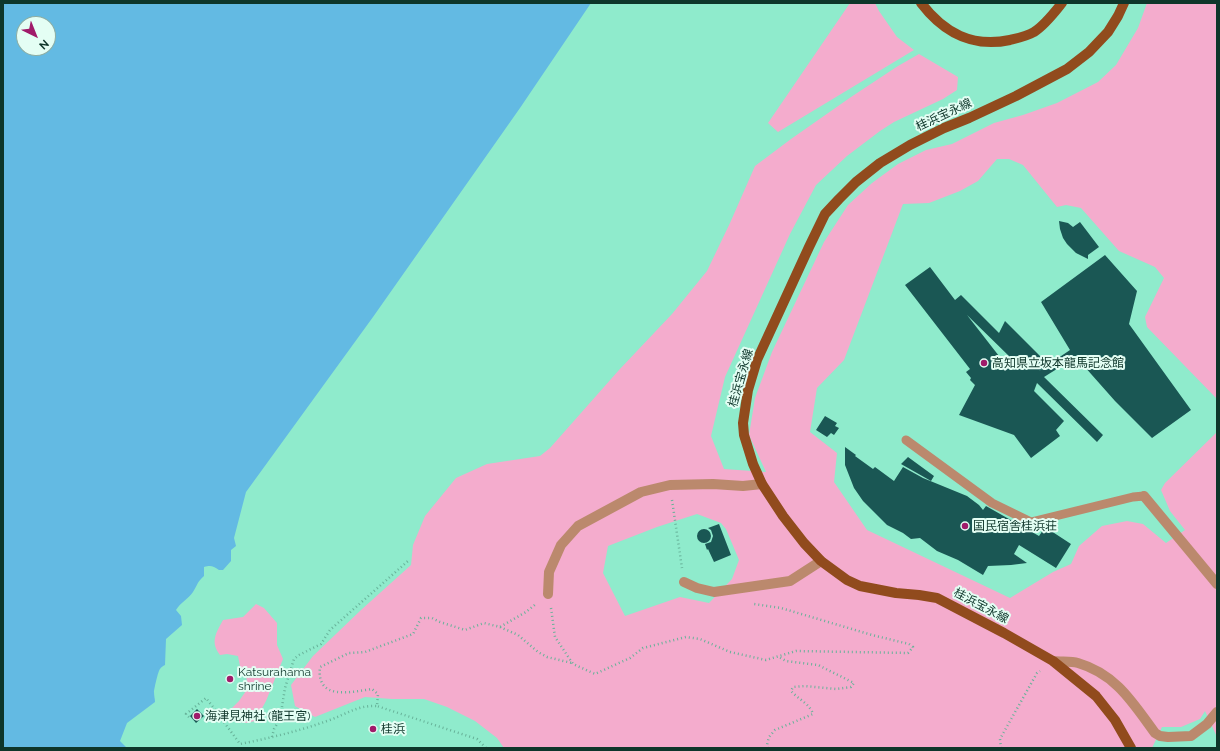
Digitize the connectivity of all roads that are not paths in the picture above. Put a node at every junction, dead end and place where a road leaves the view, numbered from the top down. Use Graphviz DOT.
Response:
graph roads {
  1 [pos="922,3"];
  2 [pos="1062,3"];
  3 [pos="1124,3"];
  4 [pos="906,440"];
  5 [pos="762,484"];
  6 [pos="1144,496"];
  7 [pos="821,560"];
  8 [pos="684,582"];
  9 [pos="1217,584"];
  10 [pos="548,594"];
  11 [pos="1053,661"];
  12 [pos="1217,712"];
  13 [pos="1131,748"];
  1 -- 2 [label="main road"];
  3 -- 5 [label="main road, 桂浜宝永線"];
  4 -- 6 [label="lane"];
  5 -- 7 [label="main road, 桂浜宝永線"];
  5 -- 10 [label="street"];
  6 -- 9 [label="street"];
  7 -- 8 [label="street"];
  7 -- 11 [label="main road, 桂浜宝永線"];
  11 -- 12 [label="street"];
  11 -- 13 [label="main road, 桂浜宝永線"];
}
